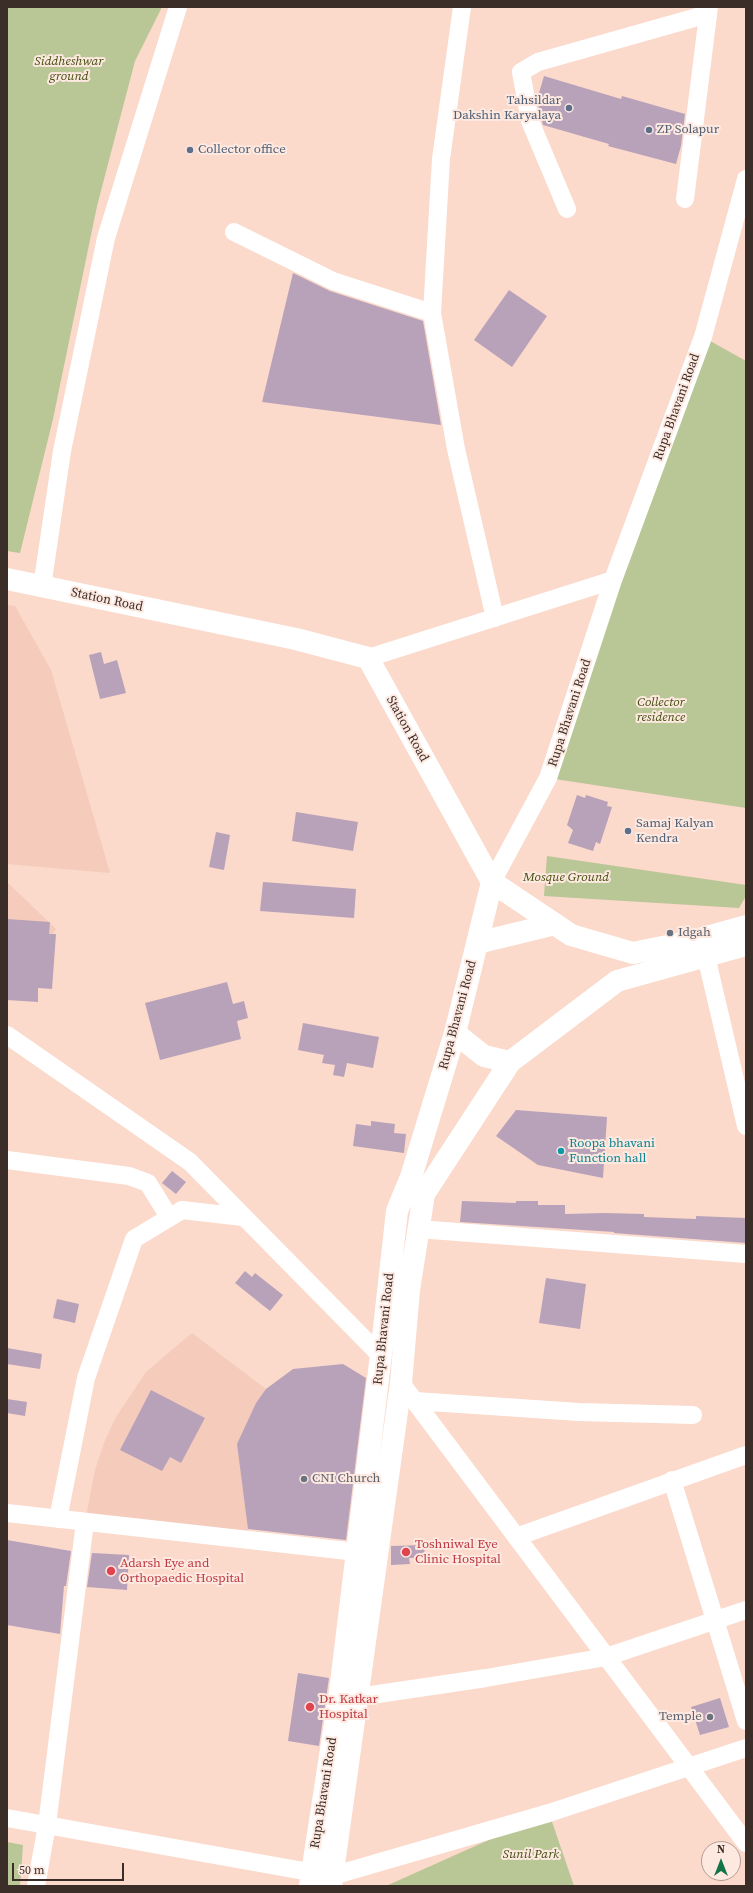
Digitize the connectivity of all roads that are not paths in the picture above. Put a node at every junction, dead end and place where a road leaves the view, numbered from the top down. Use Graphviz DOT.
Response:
graph roads {
  1 [pos="178,7"];
  2 [pos="462,7"];
  3 [pos="708,11"];
  4 [pos="746,179"];
  5 [pos="685,199"];
  6 [pos="567,209"];
  7 [pos="234,232"];
  8 [pos="432,313"];
  9 [pos="7,579"];
  10 [pos="613,580"];
  11 [pos="42,586"];
  12 [pos="495,618"];
  13 [pos="368,658"];
  14 [pos="492,882"];
  15 [pos="555,924"];
  16 [pos="746,926"];
  17 [pos="477,944"];
  18 [pos="746,945"];
  19 [pos="706,956"];
  20 [pos="455,1033"];
  21 [pos="7,1035"];
  22 [pos="510,1062"];
  23 [pos="746,1126"];
  24 [pos="7,1160"];
  25 [pos="169,1217"];
  26 [pos="243,1217"];
  27 [pos="418,1229"];
  28 [pos="746,1254"];
  29 [pos="381,1356"];
  30 [pos="401,1383"];
  31 [pos="415,1401"];
  32 [pos="693,1415"];
  33 [pos="746,1455"];
  34 [pos="672,1480"];
  35 [pos="7,1513"];
  36 [pos="58,1519"];
  37 [pos="85,1522"];
  38 [pos="516,1537"];
  39 [pos="357,1552"];
  40 [pos="746,1610"];
  41 [pos="715,1620"];
  42 [pos="606,1657"];
  43 [pos="358,1697"];
  44 [pos="746,1721"];
  45 [pos="746,1748"];
  46 [pos="689,1767"];
  47 [pos="7,1818"];
  48 [pos="46,1825"];
  49 [pos="746,1843"];
  50 [pos="321,1880"];
  51 [pos="36,1886"];
  1 -- 11 [label="street"];
  2 -- 8 [label="street"];
  3 -- 5 [label="street"];
  3 -- 6 [label="street"];
  4 -- 10 [label="street, Rupa Bhavani Road"];
  7 -- 8 [label="street"];
  8 -- 12 [label="street"];
  9 -- 11 [label="main road, Station Road"];
  10 -- 12 [label="street"];
  10 -- 14 [label="street, Rupa Bhavani Road"];
  11 -- 13 [label="main road, Station Road"];
  12 -- 13 [label="street"];
  13 -- 14 [label="main road, Station Road"];
  14 -- 15 [label="main road, Station Road"];
  14 -- 17 [label="main road, Rupa Bhavani Road"];
  15 -- 16 [label="main road, Station Road"];
  15 -- 17 [label="main road"];
  17 -- 20 [label="main road, Rupa Bhavani Road"];
  18 -- 19 [label="main road"];
  19 -- 22 [label="main road"];
  19 -- 23 [label="street"];
  20 -- 22 [label="main road"];
  20 -- 29 [label="main road, Rupa Bhavani Road"];
  21 -- 26 [label="street"];
  22 -- 27 [label="main road"];
  24 -- 25 [label="street"];
  25 -- 26 [label="street"];
  25 -- 36 [label="street"];
  26 -- 29 [label="street"];
  27 -- 28 [label="street"];
  27 -- 30 [label="main road"];
  29 -- 39 [label="main road, Rupa Bhavani Road"];
  30 -- 31 [label="street"];
  30 -- 43 [label="main road"];
  31 -- 32 [label="street"];
  31 -- 38 [label="street"];
  33 -- 34 [label="street"];
  34 -- 38 [label="street"];
  34 -- 41 [label="street"];
  35 -- 36 [label="street"];
  36 -- 37 [label="street"];
  37 -- 39 [label="street"];
  37 -- 48 [label="street"];
  38 -- 42 [label="street"];
  39 -- 50 [label="main road, Rupa Bhavani Road"];
  40 -- 41 [label="street"];
  41 -- 42 [label="street"];
  41 -- 44 [label="street"];
  42 -- 43 [label="street"];
  42 -- 46 [label="street"];
  43 -- 50 [label="main road"];
  45 -- 46 [label="street"];
  46 -- 49 [label="street"];
  46 -- 50 [label="street"];
  47 -- 48 [label="street"];
  48 -- 50 [label="street"];
  48 -- 51 [label="street"];
}
